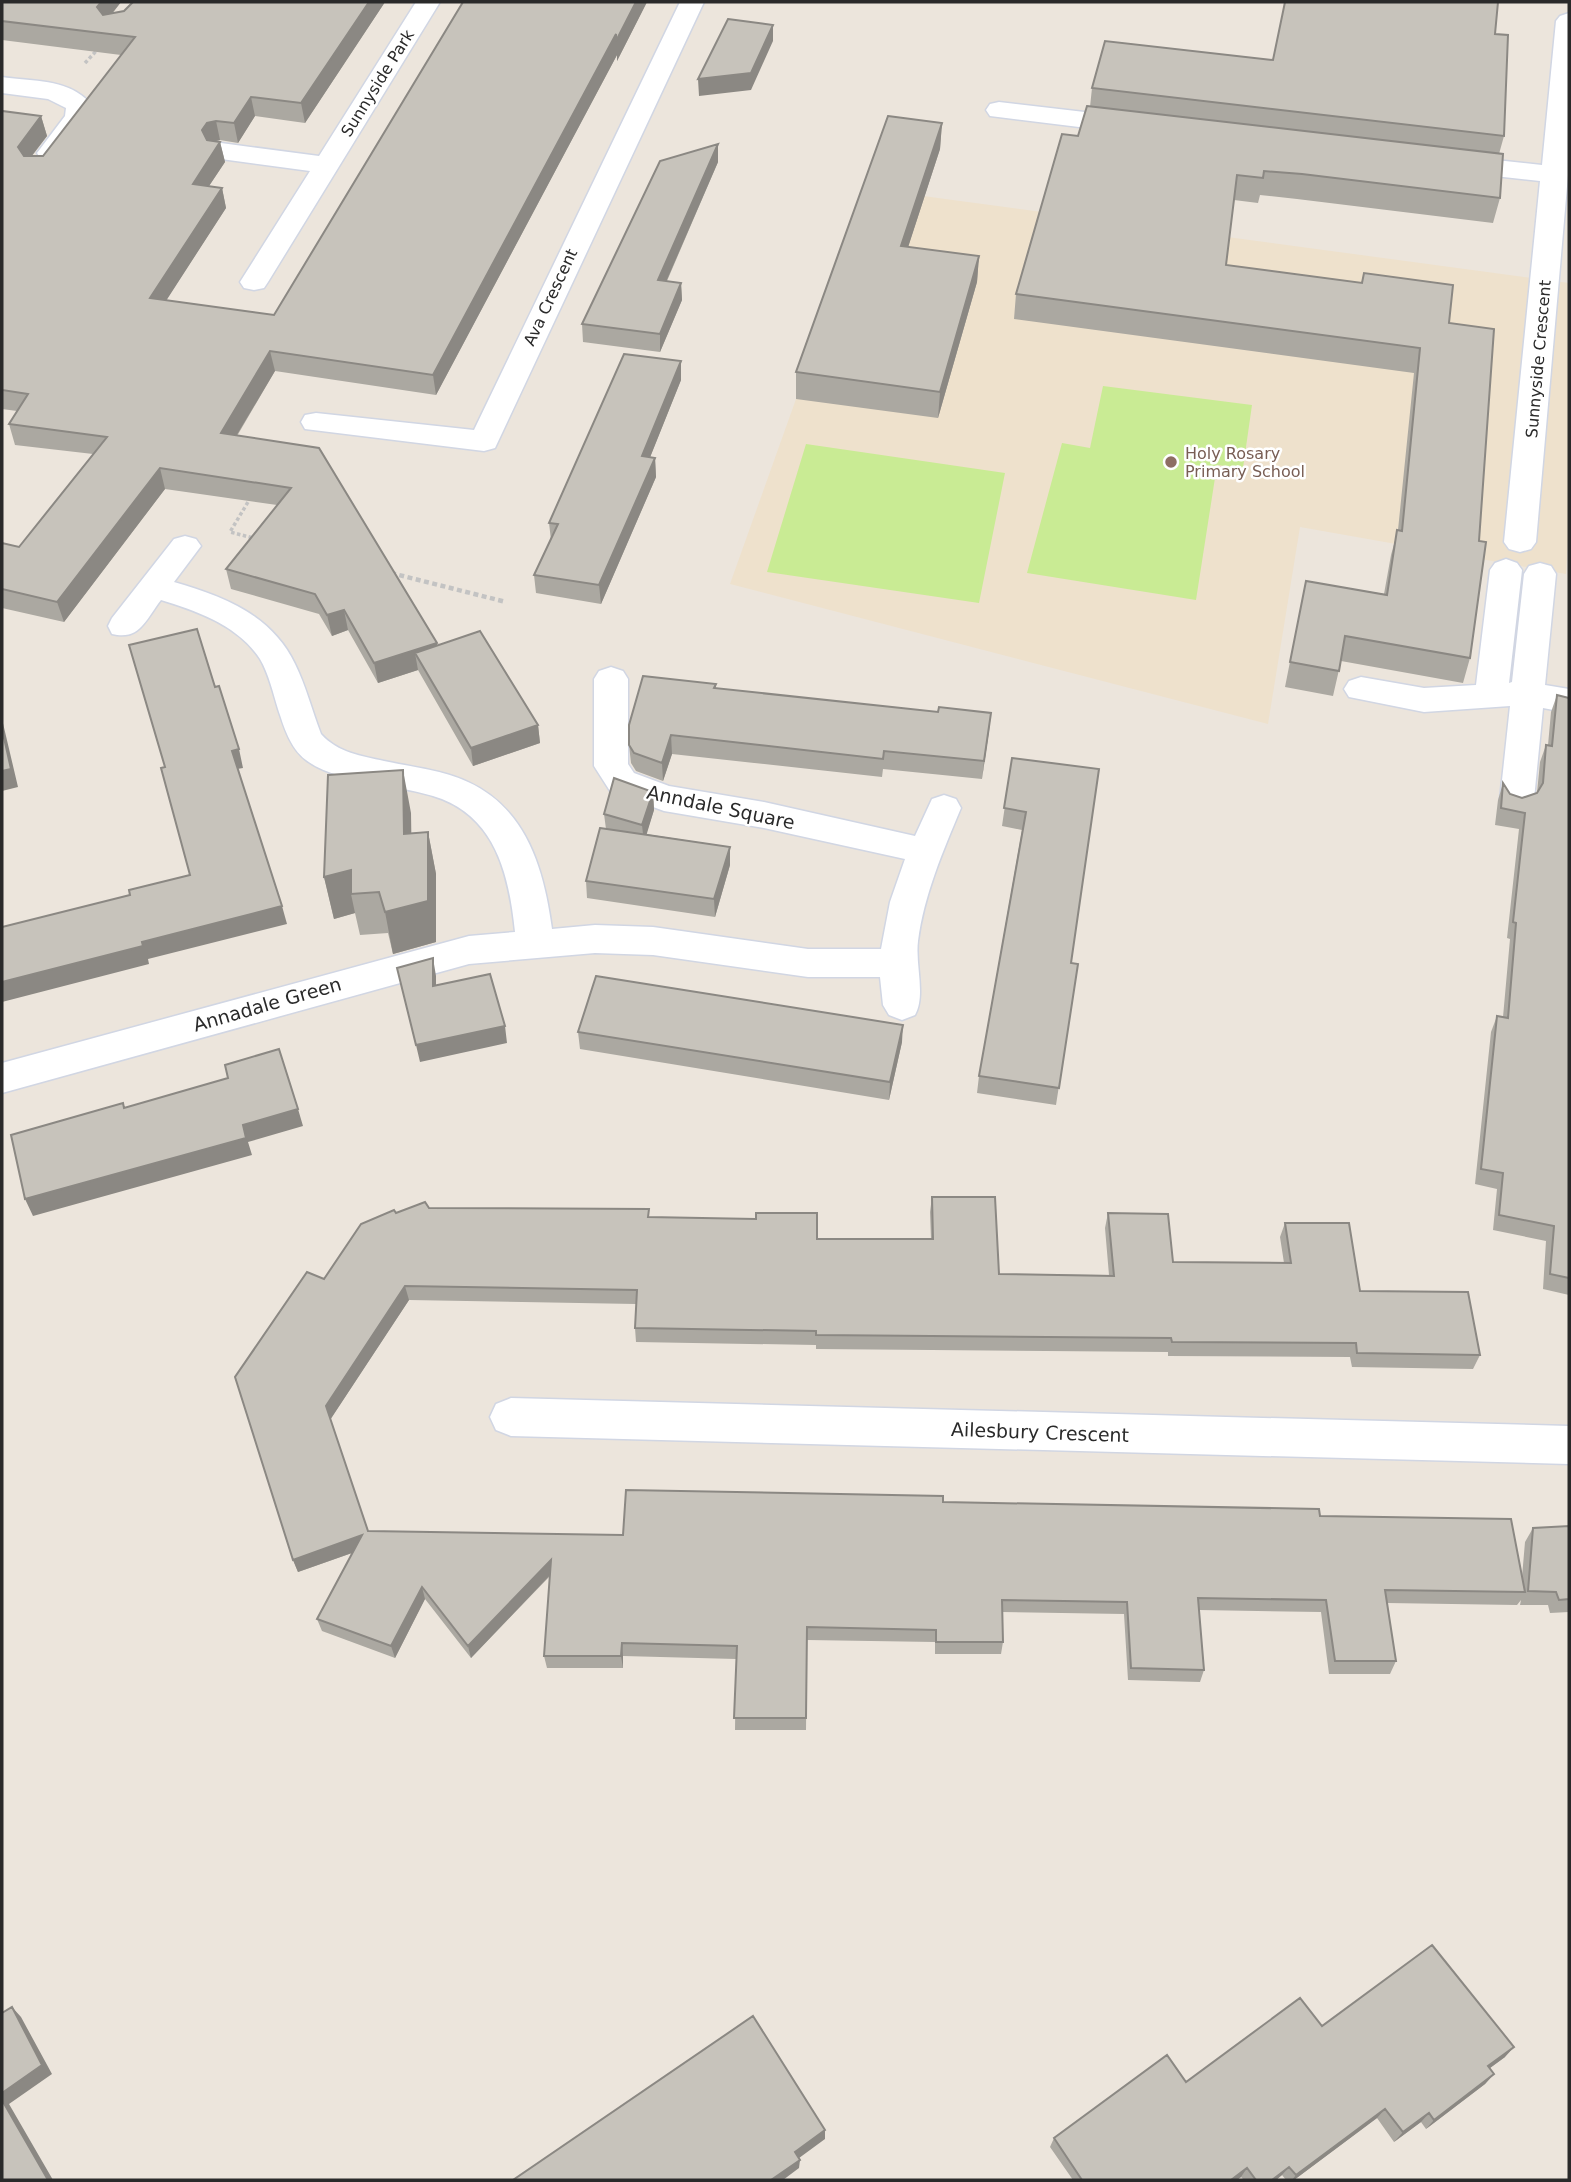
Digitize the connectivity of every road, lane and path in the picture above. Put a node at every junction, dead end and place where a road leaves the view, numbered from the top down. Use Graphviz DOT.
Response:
graph roads {
  1 [pos="428,2"];
  2 [pos="692,2"];
  3 [pos="1569,21"];
  4 [pos="2,85"];
  5 [pos="999,110"];
  6 [pos="1161,129"];
  7 [pos="220,151"];
  8 [pos="1419,159"];
  9 [pos="327,165"];
  10 [pos="39,167"];
  11 [pos="1555,175"];
  12 [pos="254,282"];
  13 [pos="316,422"];
  14 [pos="257,488"];
  15 [pos="270,542"];
  16 [pos="185,545"];
  17 [pos="388,572"];
  18 [pos="1540,574"];
  19 [pos="153,587"];
  20 [pos="506,602"];
  21 [pos="124,626"];
  22 [pos="611,679"];
  23 [pos="1361,689"];
  24 [pos="1528,693"];
  25 [pos="1491,695"];
  26 [pos="1569,701"];
  27 [pos="1517,799"];
  28 [pos="944,808"];
  29 [pos="925,852"];
  30 [pos="535,943"];
  31 [pos="898,963"];
  32 [pos="902,1005"];
  33 [pos="2,1078"];
  34 [pos="511,1417"];
  35 [pos="1569,1445"];
  1 -- 9 [label="street, Sunnyside Park"];
  2 -- 13 [label="street, Ava Crescent"];
  3 -- 11 [label="street, Sunnyside Crescent"];
  4 -- 10 [label="street"];
  5 -- 6 [label="street"];
  7 -- 9 [label="street"];
  8 -- 11 [label="street"];
  9 -- 12 [label="street, Sunnyside Park"];
  11 -- 25 [label="street, Sunnyside Crescent"];
  14 -- 15 [label="path"];
  16 -- 19 [label="street"];
  17 -- 20 [label="path"];
  18 -- 24 [label="street"];
  19 -- 21 [label="street"];
  19 -- 30 [label="street"];
  22 -- 29 [label="street, Anndale Square"];
  23 -- 25 [label="street"];
  24 -- 25 [label="street"];
  24 -- 26 [label="street"];
  24 -- 27 [label="street"];
  28 -- 29 [label="street"];
  29 -- 31 [label="street"];
  30 -- 31 [label="street"];
  30 -- 33 [label="street, Annadale Green"];
  31 -- 32 [label="street"];
  34 -- 35 [label="street, Ailesbury Crescent"];
}
